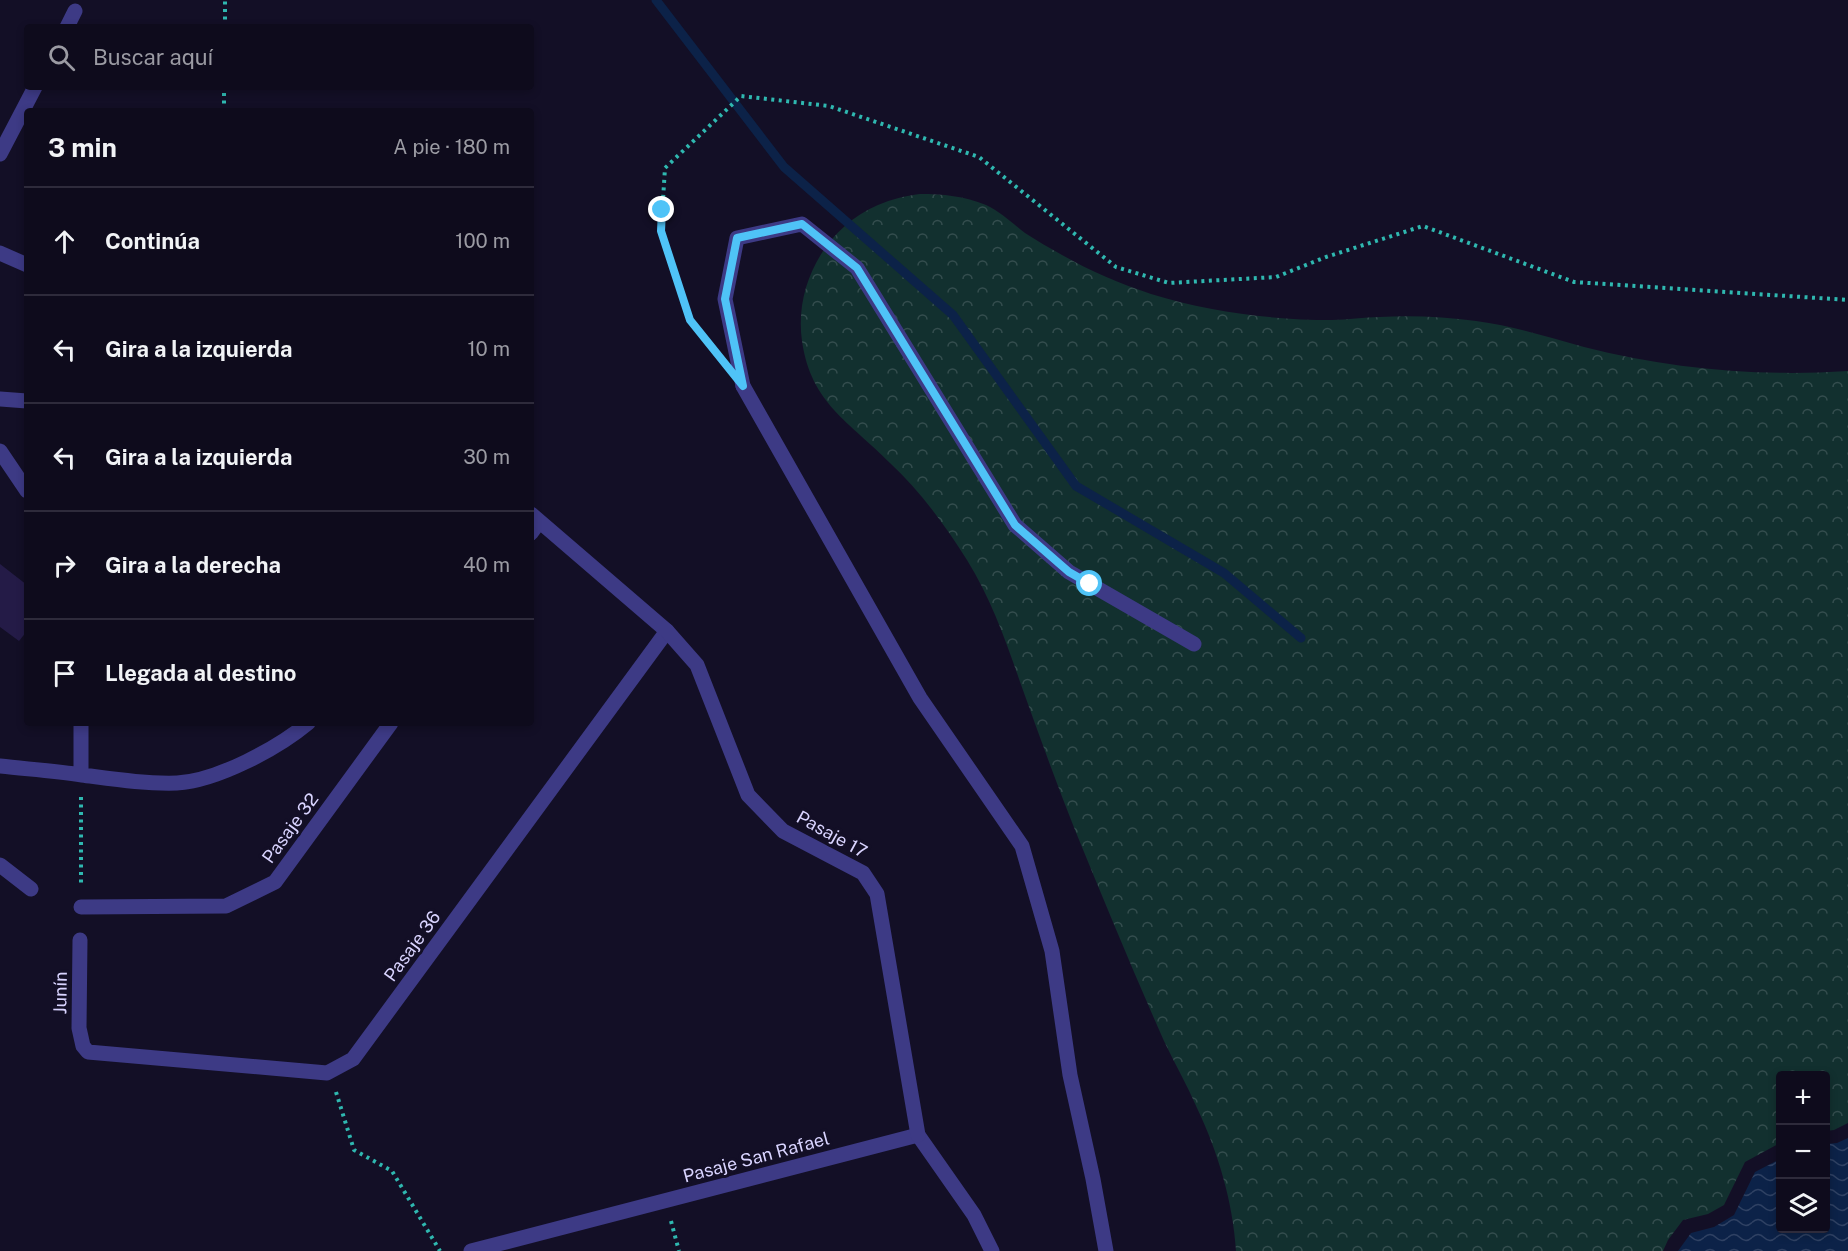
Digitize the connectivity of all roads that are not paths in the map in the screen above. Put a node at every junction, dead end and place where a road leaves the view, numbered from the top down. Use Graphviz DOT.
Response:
graph roads {
  1 [pos="75,11"];
  2 [pos="68,24"];
  3 [pos="33,90"];
  4 [pos="24,108"];
  5 [pos="24,108"];
  6 [pos="0,154"];
  7 [pos="0,253"];
  8 [pos="24,264"];
  9 [pos="0,399"];
  10 [pos="24,401"];
  11 [pos="0,452"];
  12 [pos="24,487"];
  13 [pos="534,523"];
  14 [pos="667,632"];
  15 [pos="1194,644"];
  16 [pos="81,726"];
  17 [pos="304,726"];
  18 [pos="389,726"];
  19 [pos="0,766"];
  20 [pos="81,775"];
  21 [pos="0,865"];
  22 [pos="31,889"];
  23 [pos="81,907"];
  24 [pos="80,940"];
  25 [pos="83,1046"];
  26 [pos="918,1135"];
  27 [pos="471,1251"];
  28 [pos="992,1251"];
  29 [pos="1106,1251"];
  1 -- 2 [label="street"];
  3 -- 5 [label="street"];
  4 -- 6 [label="street"];
  7 -- 8 [label="street"];
  9 -- 10 [label="street"];
  11 -- 12 [label="street"];
  13 -- 14 [label="street, Pasaje 17"];
  14 -- 25 [label="street, Pasaje 36"];
  14 -- 26 [label="street, Pasaje 17"];
  15 -- 29 [label="street"];
  16 -- 20 [label="street"];
  17 -- 20 [label="street"];
  18 -- 23 [label="street, Pasaje 32"];
  19 -- 20 [label="street"];
  21 -- 22 [label="street"];
  24 -- 25 [label="street, Junín"];
  26 -- 27 [label="street, Pasaje San Rafael"];
  26 -- 28 [label="street"];
}
